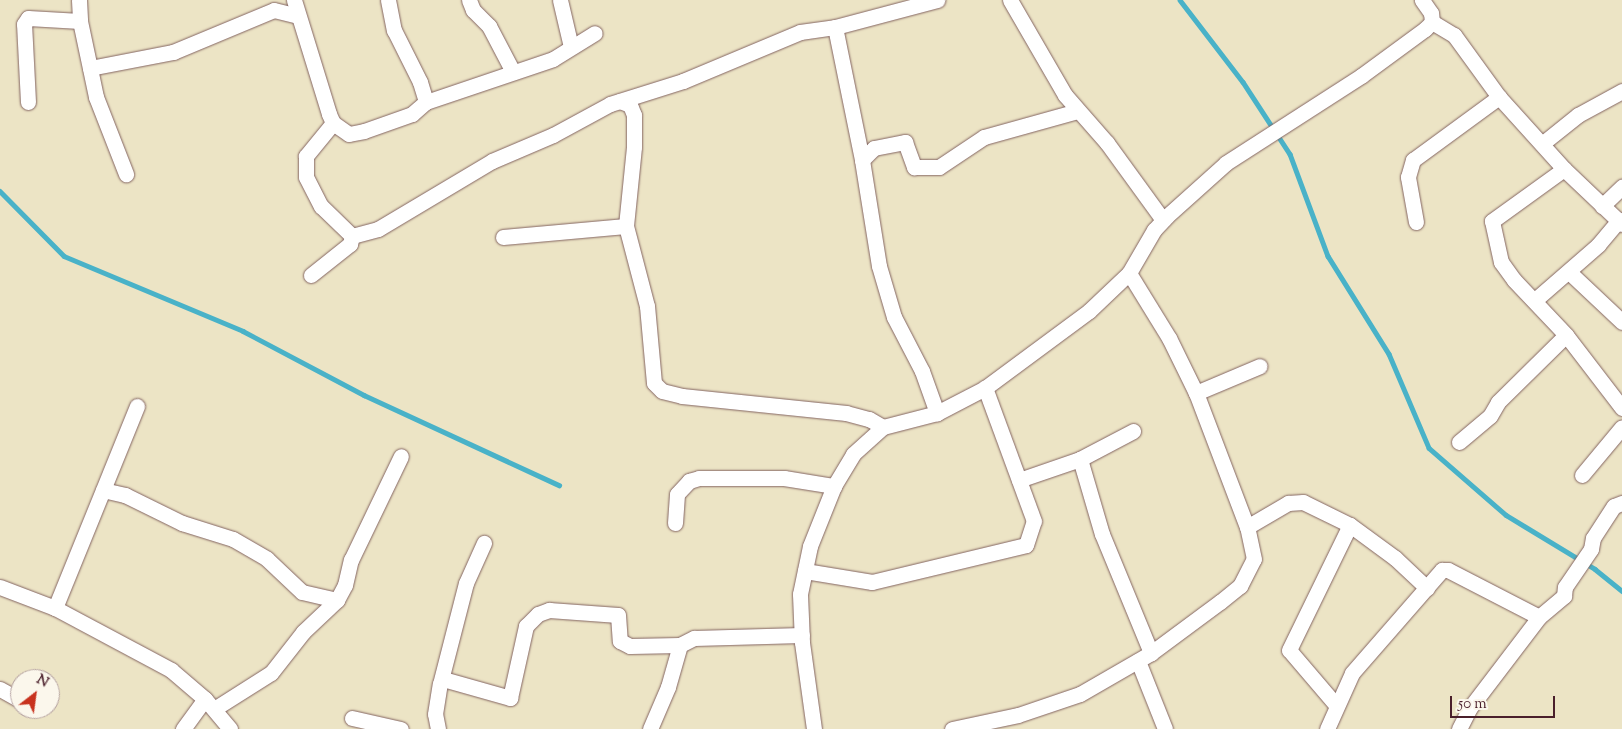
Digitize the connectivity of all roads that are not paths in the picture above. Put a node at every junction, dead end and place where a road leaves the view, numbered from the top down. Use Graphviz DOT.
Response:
graph roads {
  1 [pos="79,0"];
  2 [pos="294,0"];
  3 [pos="388,0"];
  4 [pos="469,0"];
  5 [pos="560,0"];
  6 [pos="936,0"];
  7 [pos="1010,0"];
  8 [pos="1422,0"];
  9 [pos="298,16"];
  10 [pos="80,21"];
  11 [pos="1432,22"];
  12 [pos="834,28"];
  13 [pos="595,33"];
  14 [pos="571,47"];
  15 [pos="90,68"];
  16 [pos="513,72"];
  17 [pos="1622,91"];
  18 [pos="1499,97"];
  19 [pos="620,101"];
  20 [pos="28,102"];
  21 [pos="426,102"];
  22 [pos="1077,111"];
  23 [pos="333,123"];
  24 [pos="1543,143"];
  25 [pos="862,160"];
  26 [pos="1564,169"];
  27 [pos="126,174"];
  28 [pos="1622,187"];
  29 [pos="1602,206"];
  30 [pos="1163,220"];
  31 [pos="1416,222"];
  32 [pos="1620,222"];
  33 [pos="626,226"];
  34 [pos="352,236"];
  35 [pos="503,236"];
  36 [pos="1569,272"];
  37 [pos="1129,273"];
  38 [pos="311,275"];
  39 [pos="1535,300"];
  40 [pos="1622,322"];
  41 [pos="1566,335"];
  42 [pos="1260,366"];
  43 [pos="985,388"];
  44 [pos="1196,393"];
  45 [pos="137,406"];
  46 [pos="1622,408"];
  47 [pos="937,412"];
  48 [pos="883,427"];
  49 [pos="1622,427"];
  50 [pos="1133,431"];
  51 [pos="1459,442"];
  52 [pos="401,456"];
  53 [pos="1080,460"];
  54 [pos="1582,475"];
  55 [pos="1019,480"];
  56 [pos="834,486"];
  57 [pos="103,490"];
  58 [pos="1622,503"];
  59 [pos="675,523"];
  60 [pos="1350,526"];
  61 [pos="1247,527"];
  62 [pos="484,543"];
  63 [pos="805,571"];
  64 [pos="0,587"];
  65 [pos="1427,588"];
  66 [pos="337,600"];
  67 [pos="55,608"];
  68 [pos="1539,617"];
  69 [pos="802,635"];
  70 [pos="680,645"];
  71 [pos="1152,653"];
  72 [pos="1138,660"];
  73 [pos="443,679"];
  74 [pos="209,704"];
  75 [pos="1336,705"];
  76 [pos="352,718"];
  77 [pos="1020,722"];
  78 [pos="1332,726"];
  79 [pos="183,729"];
  80 [pos="230,729"];
  81 [pos="401,729"];
  82 [pos="438,729"];
  83 [pos="650,729"];
  84 [pos="814,729"];
  85 [pos="952,729"];
  86 [pos="1165,729"];
  87 [pos="1459,729"];
  1 -- 10 [label="street"];
  2 -- 9 [label="street"];
  3 -- 21 [label="street"];
  4 -- 16 [label="street"];
  5 -- 14 [label="street"];
  6 -- 12 [label="street"];
  7 -- 22 [label="street"];
  8 -- 11 [label="street"];
  9 -- 15 [label="street"];
  9 -- 23 [label="street"];
  10 -- 15 [label="street"];
  10 -- 20 [label="street"];
  11 -- 18 [label="street"];
  11 -- 30 [label="street"];
  12 -- 19 [label="street"];
  12 -- 25 [label="street"];
  13 -- 14 [label="street"];
  14 -- 16 [label="street"];
  15 -- 27 [label="street"];
  16 -- 21 [label="street"];
  17 -- 24 [label="street"];
  18 -- 24 [label="street"];
  18 -- 31 [label="street"];
  19 -- 33 [label="street"];
  19 -- 34 [label="street"];
  21 -- 23 [label="street"];
  22 -- 25 [label="street"];
  22 -- 30 [label="street"];
  23 -- 34 [label="street"];
  24 -- 26 [label="street"];
  25 -- 47 [label="street"];
  26 -- 29 [label="street"];
  26 -- 39 [label="street"];
  28 -- 29 [label="street"];
  29 -- 32 [label="street"];
  30 -- 37 [label="street"];
  32 -- 36 [label="street"];
  33 -- 35 [label="street"];
  33 -- 48 [label="street"];
  34 -- 38 [label="street"];
  36 -- 39 [label="street"];
  36 -- 40 [label="street"];
  37 -- 43 [label="street"];
  37 -- 44 [label="street"];
  39 -- 41 [label="street"];
  41 -- 46 [label="street"];
  41 -- 51 [label="street"];
  42 -- 44 [label="street"];
  43 -- 47 [label="street"];
  43 -- 55 [label="street"];
  44 -- 61 [label="street"];
  45 -- 57 [label="street"];
  47 -- 48 [label="street"];
  48 -- 56 [label="street"];
  49 -- 54 [label="street"];
  50 -- 53 [label="street"];
  52 -- 66 [label="street"];
  53 -- 55 [label="street"];
  53 -- 71 [label="street"];
  55 -- 63 [label="street"];
  56 -- 59 [label="street"];
  56 -- 63 [label="street"];
  57 -- 66 [label="street"];
  57 -- 67 [label="street"];
  58 -- 68 [label="street"];
  60 -- 61 [label="street"];
  60 -- 65 [label="street"];
  60 -- 75 [label="street"];
  61 -- 71 [label="street"];
  62 -- 73 [label="street"];
  63 -- 69 [label="street"];
  64 -- 67 [label="street"];
  65 -- 68 [label="street"];
  65 -- 75 [label="street"];
  66 -- 74 [label="street"];
  67 -- 74 [label="street"];
  68 -- 87 [label="street"];
  69 -- 70 [label="street"];
  69 -- 84 [label="street"];
  70 -- 73 [label="street"];
  70 -- 83 [label="street"];
  71 -- 72 [label="street"];
  72 -- 77 [label="street"];
  72 -- 86 [label="street"];
  73 -- 82 [label="street"];
  74 -- 79 [label="street"];
  74 -- 80 [label="street"];
  75 -- 78 [label="street"];
  76 -- 81 [label="street"];
  77 -- 85 [label="street"];
}
